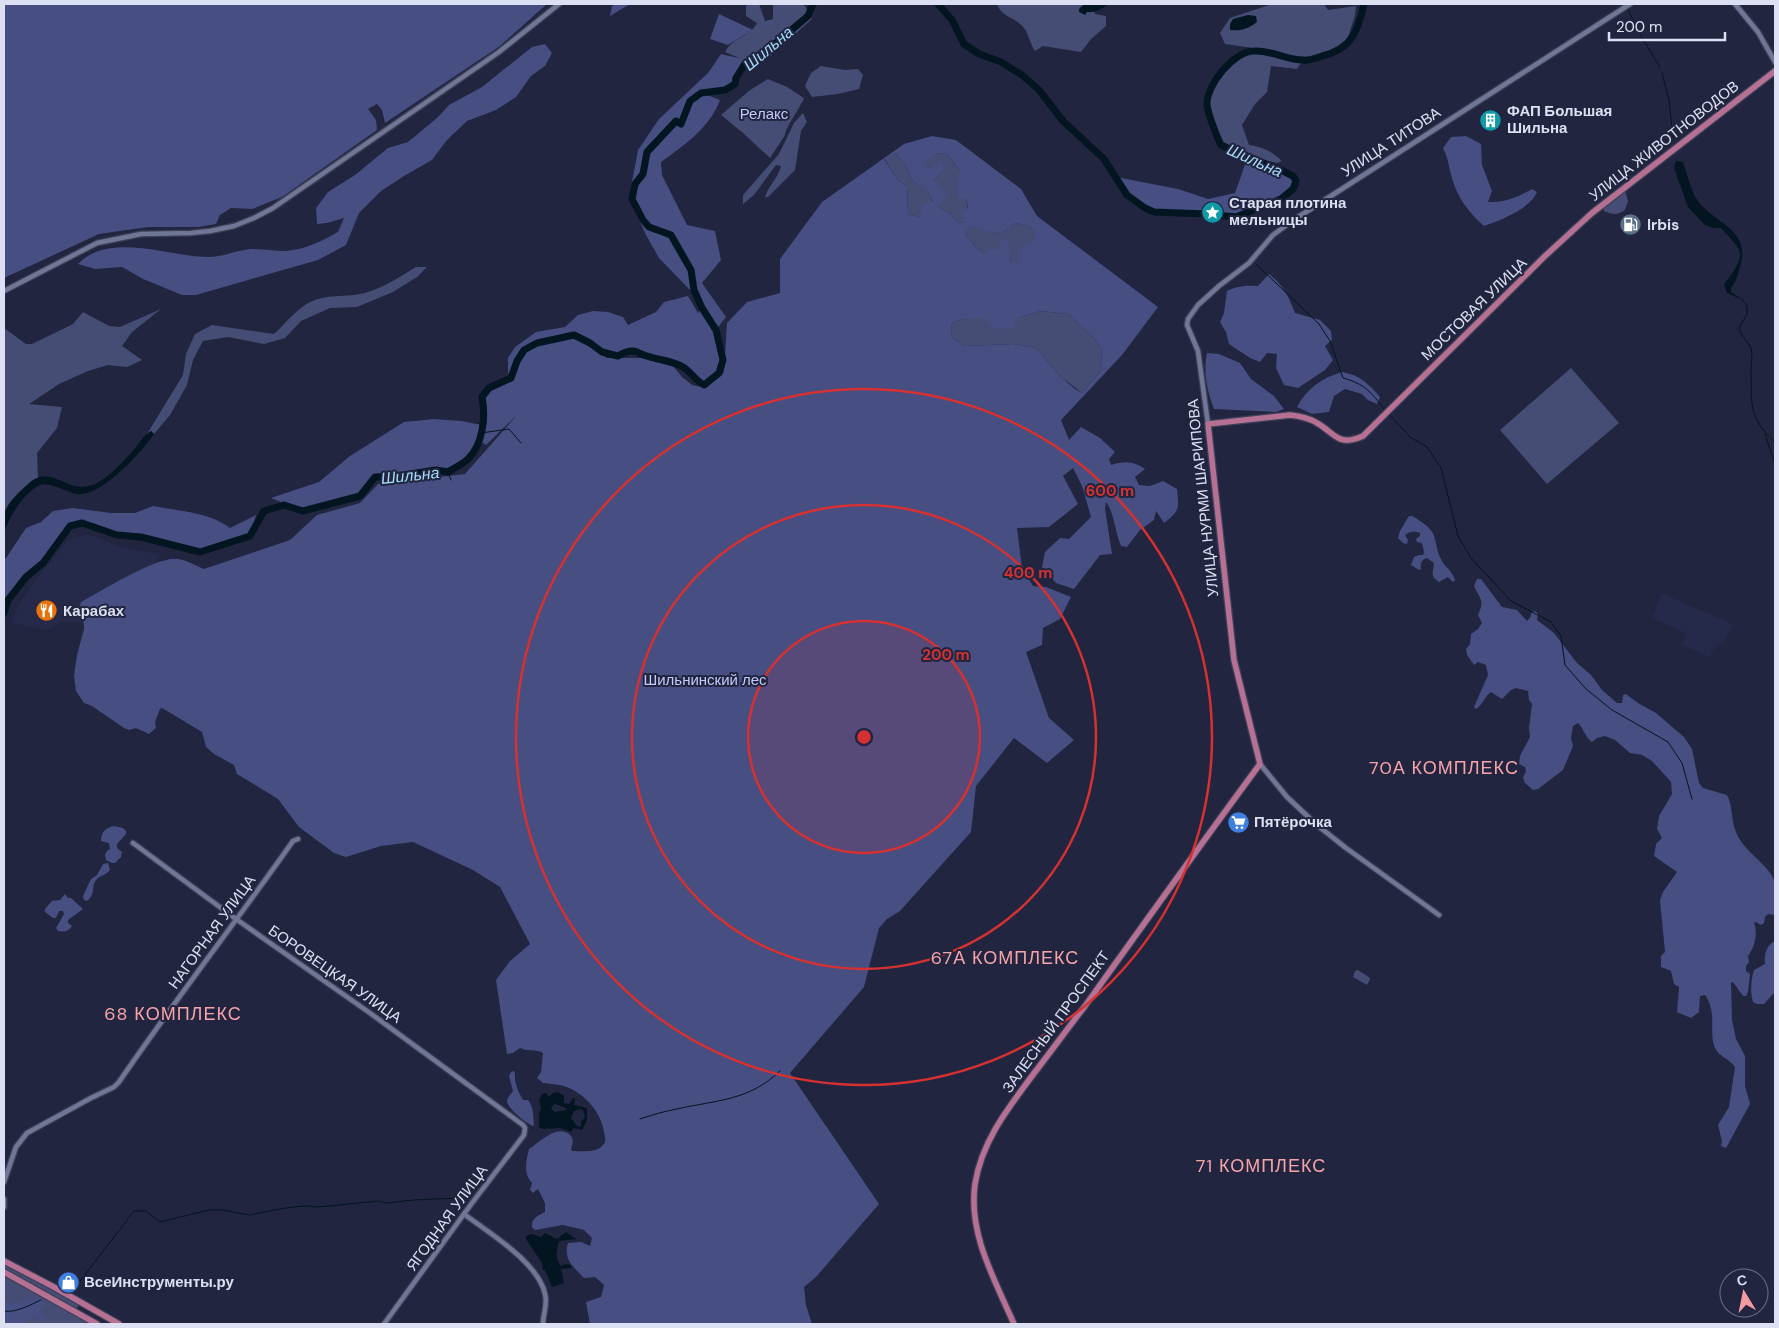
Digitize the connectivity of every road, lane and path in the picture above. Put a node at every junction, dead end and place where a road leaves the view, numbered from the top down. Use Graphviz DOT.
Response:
graph roads {
  1 [pos="559,4"];
  2 [pos="1630,4"];
  3 [pos="1735,4"];
  4 [pos="1775,62"];
  5 [pos="1775,71"];
  6 [pos="1570,233"];
  7 [pos="4,291"];
  8 [pos="1187,325"];
  9 [pos="1208,424"];
  10 [pos="1260,764"];
  11 [pos="298,839"];
  12 [pos="133,843"];
  13 [pos="1439,915"];
  14 [pos="236,919"];
  15 [pos="523,1125"];
  16 [pos="4,1182"];
  17 [pos="4,1199"];
  18 [pos="4,1207"];
  19 [pos="464,1214"];
  20 [pos="4,1261"];
  21 [pos="4,1272"];
  22 [pos="87,1305"];
  23 [pos="79,1314"];
  24 [pos="97,1324"];
  25 [pos="119,1324"];
  26 [pos="384,1324"];
  27 [pos="543,1324"];
  28 [pos="1014,1324"];
  1 -- 7 [label="street"];
  2 -- 8 [label="street, УЛИЦА ТИТОВА"];
  3 -- 4 [label="street"];
  5 -- 6 [label="main road, УЛИЦА ЖИВОТНОВОДОВ"];
  6 -- 9 [label="main road, МОСТОВАЯ УЛИЦА"];
  8 -- 9 [label="street, УЛИЦА НУРМИ ШАРИПОВА"];
  9 -- 10 [label="main road, УЛИЦА НУРМИ ШАРИПОВА"];
  10 -- 13 [label="street"];
  10 -- 28 [label="main road, ЗАЛЕСНЫЙ ПРОСПЕКТ"];
  11 -- 14 [label="street, НАГОРНАЯ УЛИЦА"];
  12 -- 14 [label="street, БОРОВЕЦКАЯ УЛИЦА"];
  14 -- 15 [label="street, БОРОВЕЦКАЯ УЛИЦА"];
  14 -- 16 [label="street, НАГОРНАЯ УЛИЦА"];
  15 -- 19 [label="street, ЯГОДНАЯ УЛИЦА"];
  17 -- 18 [label="street"];
  19 -- 26 [label="street, ЯГОДНАЯ УЛИЦА"];
  19 -- 27 [label="street"];
  20 -- 22 [label="main road"];
  21 -- 23 [label="main road"];
  22 -- 23 [label="main road"];
  22 -- 25 [label="main road"];
  23 -- 24 [label="main road"];
}
